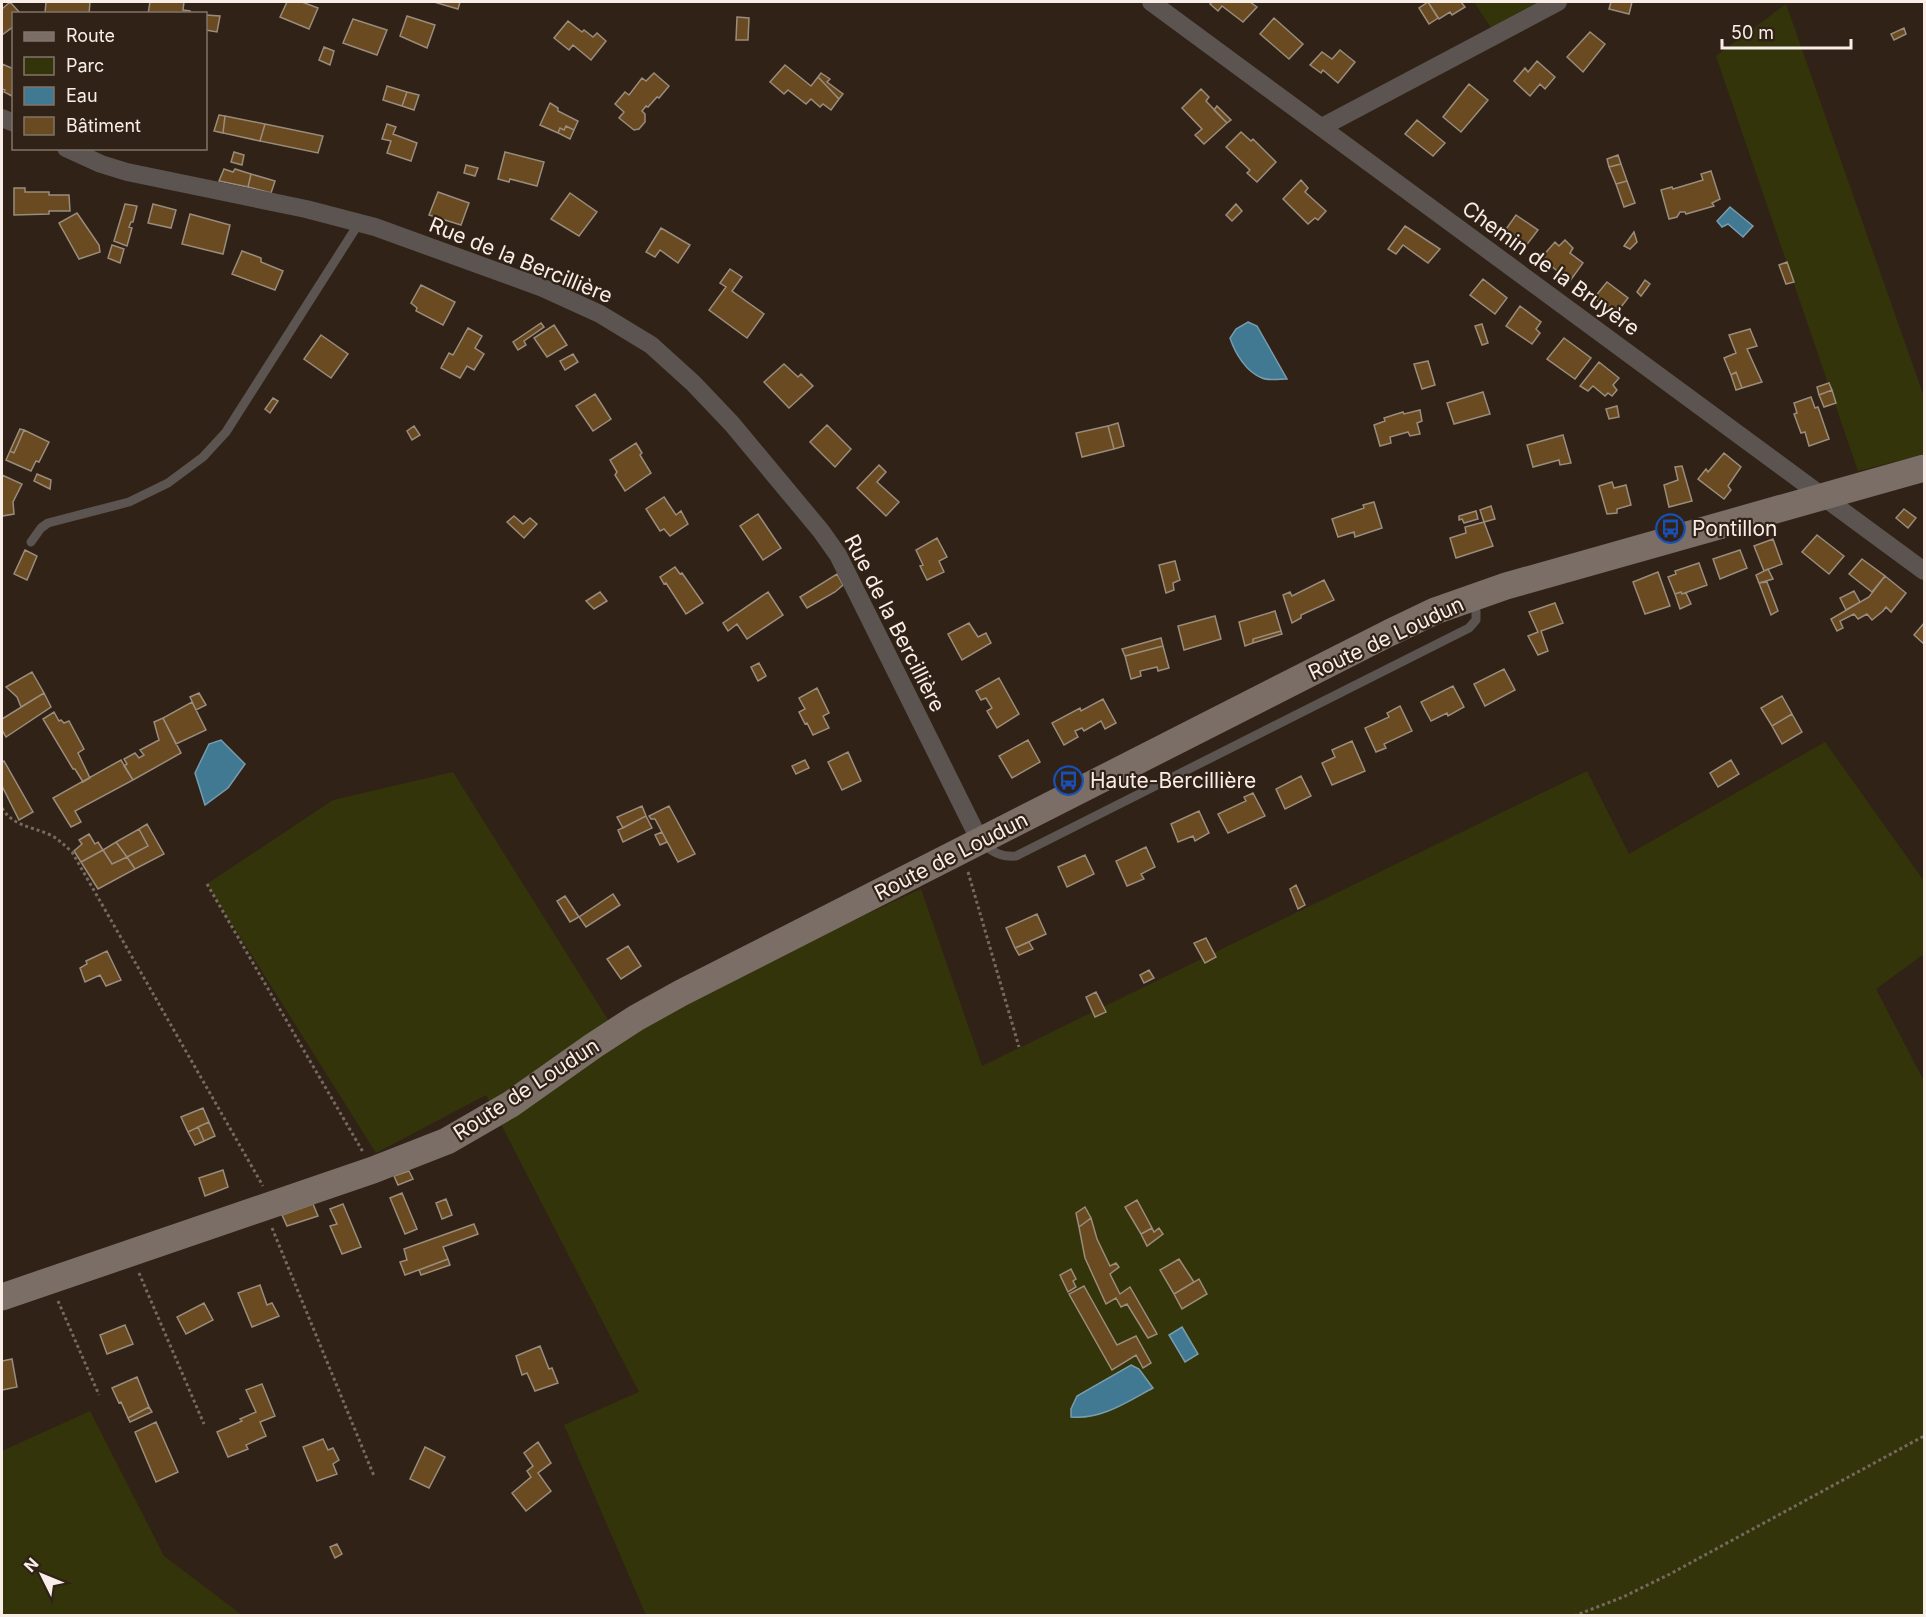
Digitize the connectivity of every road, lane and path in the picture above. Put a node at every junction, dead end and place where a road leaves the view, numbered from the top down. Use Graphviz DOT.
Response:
graph roads {
  1 [pos="1151,2"];
  2 [pos="1558,2"];
  3 [pos="1322,127"];
  4 [pos="70,150"];
  5 [pos="359,223"];
  6 [pos="1924,468"];
  7 [pos="1823,496"];
  8 [pos="31,542"];
  9 [pos="1924,571"];
  10 [pos="2,808"];
  11 [pos="971,845"];
  12 [pos="207,884"];
  13 [pos="1019,1047"];
  14 [pos="373,1170"];
  15 [pos="268,1205"];
  16 [pos="130,1252"];
  17 [pos="49,1280"];
  18 [pos="2,1297"];
  19 [pos="99,1395"];
  20 [pos="204,1424"];
  21 [pos="1924,1436"];
  22 [pos="374,1476"];
  23 [pos="1574,1616"];
  1 -- 3 [label="street, Chemin de la Bruyère"];
  2 -- 3 [label="street"];
  3 -- 7 [label="street, Chemin de la Bruyère"];
  4 -- 5 [label="street, Rue de la Bercillière"];
  5 -- 8 [label="lane"];
  5 -- 11 [label="street, Rue de la Bercillière"];
  6 -- 7 [label="main road, Route de Loudun"];
  7 -- 9 [label="street, Chemin de la Bruyère"];
  7 -- 11 [label="main road, Route de Loudun"];
  10 -- 15 [label="path"];
  11 -- 13 [label="path"];
  11 -- 14 [label="main road, Route de Loudun"];
  12 -- 14 [label="path"];
  14 -- 15 [label="main road, Route de Loudun"];
  15 -- 16 [label="main road, Route de Loudun"];
  15 -- 22 [label="path"];
  16 -- 17 [label="main road, Route de Loudun"];
  16 -- 20 [label="path"];
  17 -- 18 [label="main road, Route de Loudun"];
  17 -- 19 [label="path"];
  21 -- 23 [label="path"];
}
